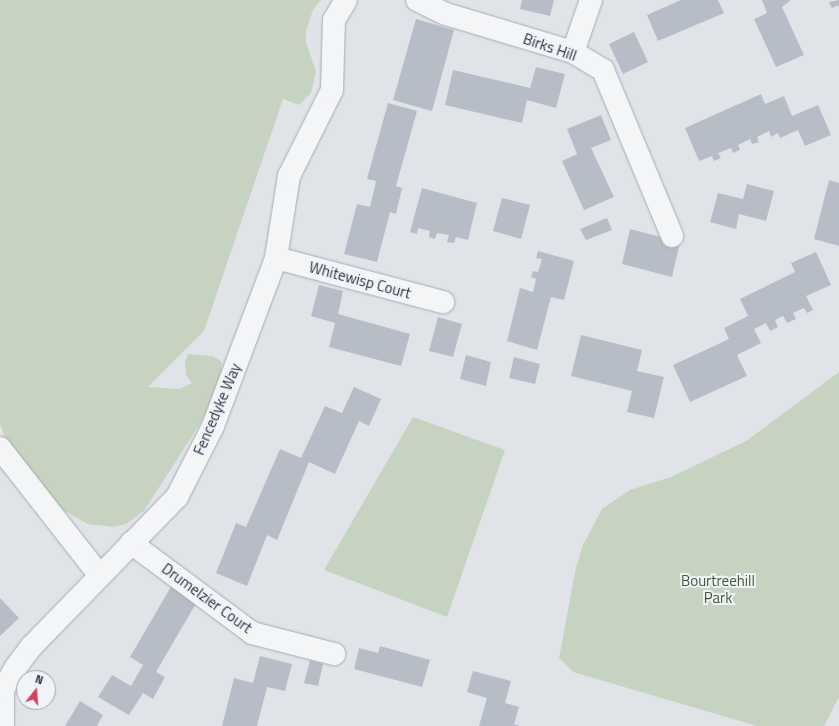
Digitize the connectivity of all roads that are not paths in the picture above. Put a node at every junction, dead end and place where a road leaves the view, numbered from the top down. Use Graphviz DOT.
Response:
graph roads {
  1 [pos="346,0"];
  2 [pos="417,0"];
  3 [pos="591,0"];
  4 [pos="573,52"];
  5 [pos="672,236"];
  6 [pos="276,258"];
  7 [pos="443,302"];
  8 [pos="4,452"];
  9 [pos="131,543"];
  10 [pos="100,576"];
  11 [pos="334,654"];
  12 [pos="3,726"];
  1 -- 6 [label="street, Fencedyke Way"];
  2 -- 4 [label="street, Birks Hill"];
  3 -- 4 [label="street"];
  4 -- 5 [label="street, Birks Hill"];
  6 -- 7 [label="street, Whitewisp Court"];
  6 -- 9 [label="street, Fencedyke Way"];
  8 -- 10 [label="street"];
  9 -- 10 [label="street, Fencedyke Way"];
  9 -- 11 [label="street, Drumelzier Court"];
  10 -- 12 [label="street, Fencedyke Way"];
}
